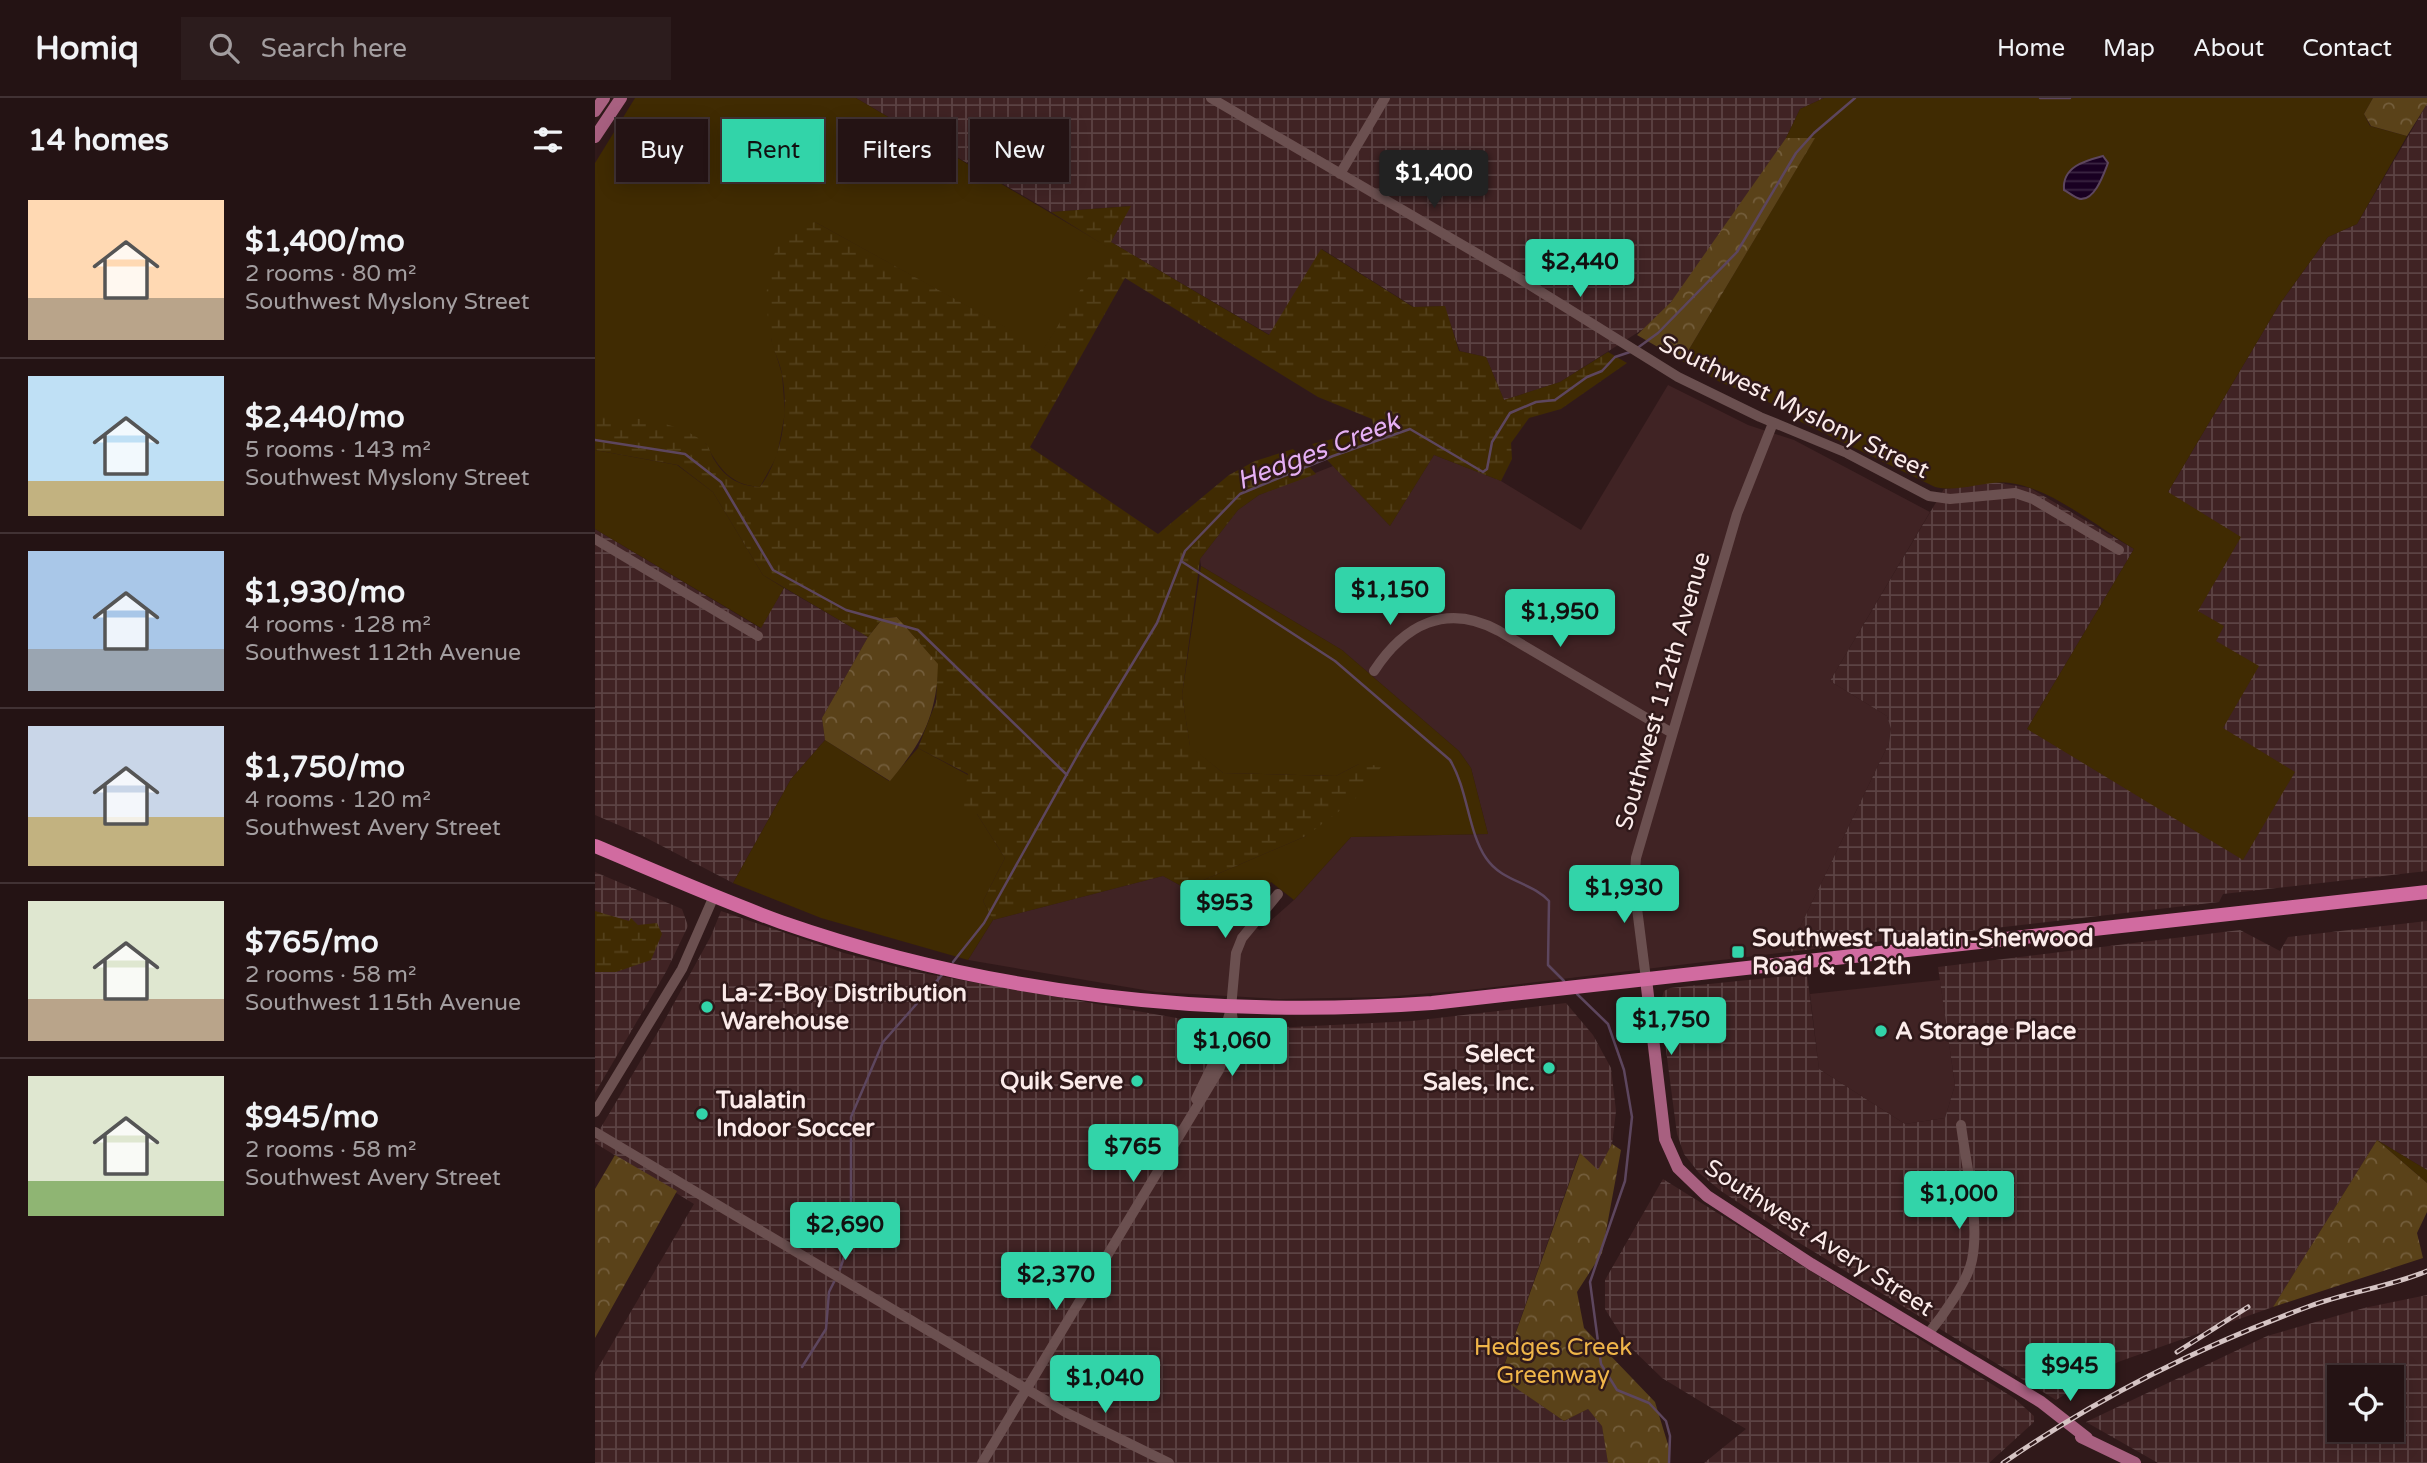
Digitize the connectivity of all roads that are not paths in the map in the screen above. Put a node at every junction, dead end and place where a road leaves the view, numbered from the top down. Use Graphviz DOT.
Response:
graph roads {
  1 [pos="604,98"];
  2 [pos="621,98"];
  3 [pos="1211,98"];
  4 [pos="1385,98"];
  5 [pos="595,111"];
  6 [pos="595,137"];
  7 [pos="1340,174"];
  8 [pos="1773,423"];
  9 [pos="595,539"];
  10 [pos="2119,550"];
  11 [pos="758,636"];
  12 [pos="1374,671"];
  13 [pos="1672,733"];
  14 [pos="595,846"];
  15 [pos="2427,892"];
  16 [pos="1278,894"];
  17 [pos="714,897"];
  18 [pos="1646,979"];
  19 [pos="1231,1008"];
  20 [pos="595,1112"];
  21 [pos="1961,1125"];
  22 [pos="595,1132"];
  23 [pos="1928,1334"];
  24 [pos="1028,1390"];
  25 [pos="982,1463"];
  26 [pos="1169,1463"];
  27 [pos="2135,1463"];
  1 -- 5 [label="main road"];
  2 -- 6 [label="main road"];
  3 -- 7 [label="street, Southwest Myslony Street"];
  4 -- 7 [label="street"];
  7 -- 8 [label="street, Southwest Myslony Street"];
  8 -- 10 [label="street, Southwest Myslony Street"];
  8 -- 13 [label="street, Southwest 112th Avenue"];
  9 -- 11 [label="street"];
  12 -- 13 [label="street"];
  13 -- 18 [label="street, Southwest 112th Avenue"];
  14 -- 17 [label="highway"];
  15 -- 18 [label="highway"];
  16 -- 19 [label="street"];
  17 -- 19 [label="highway"];
  17 -- 20 [label="street"];
  18 -- 19 [label="highway"];
  18 -- 23 [label="main road, Southwest Avery Street"];
  19 -- 24 [label="street"];
  21 -- 23 [label="street"];
  22 -- 24 [label="street"];
  23 -- 27 [label="main road, Southwest Avery Street"];
  24 -- 25 [label="street"];
  24 -- 26 [label="street"];
}
